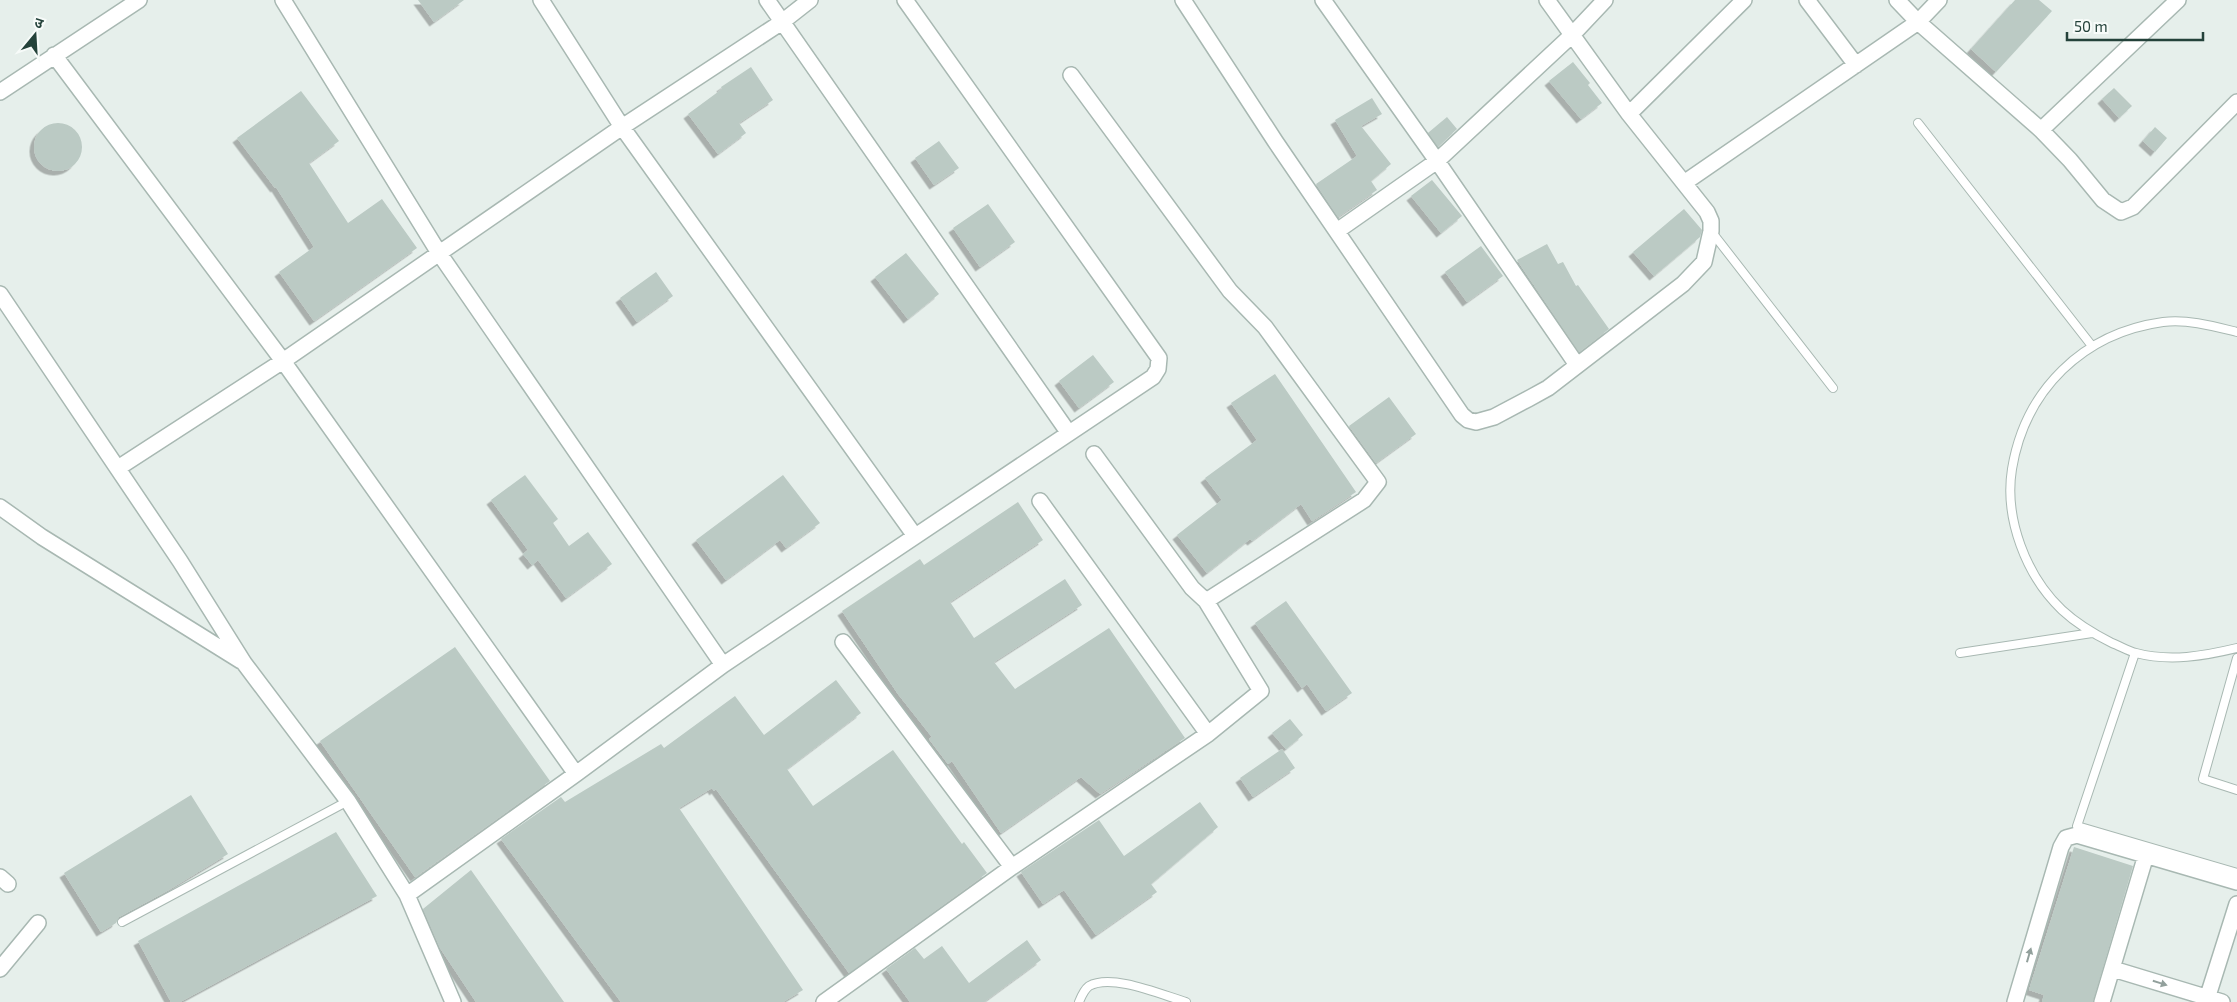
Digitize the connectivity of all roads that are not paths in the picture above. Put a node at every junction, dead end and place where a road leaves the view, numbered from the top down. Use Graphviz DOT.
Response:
graph roads {
  1 [pos="139,0"];
  2 [pos="283,0"];
  3 [pos="541,0"];
  4 [pos="766,0"];
  5 [pos="810,0"];
  6 [pos="905,0"];
  7 [pos="1183,0"];
  8 [pos="1322,0"];
  9 [pos="1548,0"];
  10 [pos="1605,0"];
  11 [pos="1744,0"];
  12 [pos="1807,0"];
  13 [pos="1897,0"];
  14 [pos="1939,0"];
  15 [pos="2178,0"];
  16 [pos="782,22"];
  17 [pos="1918,22"];
  18 [pos="1572,34"];
  19 [pos="54,55"];
  20 [pos="1856,65"];
  21 [pos="1071,75"];
  22 [pos="0,92"];
  23 [pos="2237,102"];
  24 [pos="1629,114"];
  25 [pos="1918,123"];
  26 [pos="622,127"];
  27 [pos="2041,130"];
  28 [pos="1437,160"];
  29 [pos="1684,183"];
  30 [pos="1337,230"];
  31 [pos="1711,231"];
  32 [pos="438,252"];
  33 [pos="0,294"];
  34 [pos="2237,332"];
  35 [pos="2092,346"];
  36 [pos="283,361"];
  37 [pos="1577,364"];
  38 [pos="1834,388"];
  39 [pos="1068,432"];
  40 [pos="1094,454"];
  41 [pos="118,468"];
  42 [pos="1040,500"];
  43 [pos="0,508"];
  44 [pos="915,536"];
  45 [pos="1206,601"];
  46 [pos="2092,633"];
  47 [pos="843,642"];
  48 [pos="2237,648"];
  49 [pos="1960,653"];
  50 [pos="2135,653"];
  51 [pos="2237,658"];
  52 [pos="244,663"];
  53 [pos="722,665"];
  54 [pos="1208,734"];
  55 [pos="576,774"];
  56 [pos="2237,790"];
  57 [pos="348,801"];
  58 [pos="2146,855"];
  59 [pos="1012,868"];
  60 [pos="2237,873"];
  61 [pos="2237,882"];
  62 [pos="407,895"];
  63 [pos="2237,904"];
  64 [pos="122,922"];
  65 [pos="38,923"];
  66 [pos="0,969"];
  67 [pos="2113,969"];
  68 [pos="2206,1000"];
  69 [pos="453,1002"];
  70 [pos="824,1002"];
  71 [pos="1079,1002"];
  72 [pos="1186,1002"];
  73 [pos="2015,1002"];
  74 [pos="2102,1002"];
  75 [pos="2222,1002"];
  1 -- 19 [label="street"];
  2 -- 32 [label="street"];
  3 -- 26 [label="street"];
  4 -- 16 [label="street"];
  5 -- 16 [label="street"];
  6 -- 39 [label="street"];
  7 -- 30 [label="street"];
  8 -- 28 [label="street"];
  9 -- 18 [label="street"];
  10 -- 18 [label="street"];
  11 -- 24 [label="street"];
  12 -- 20 [label="street"];
  13 -- 17 [label="street"];
  14 -- 17 [label="street"];
  15 -- 27 [label="street"];
  16 -- 26 [label="street"];
  16 -- 39 [label="street"];
  17 -- 20 [label="street"];
  17 -- 27 [label="street"];
  18 -- 24 [label="street"];
  18 -- 28 [label="street"];
  19 -- 22 [label="street"];
  19 -- 36 [label="street"];
  20 -- 29 [label="street"];
  21 -- 45 [label="street"];
  23 -- 27 [label="street"];
  24 -- 29 [label="street"];
  25 -- 35 [label="lane"];
  26 -- 32 [label="street"];
  26 -- 44 [label="street"];
  28 -- 30 [label="street"];
  28 -- 37 [label="street"];
  29 -- 31 [label="street"];
  30 -- 37 [label="street"];
  31 -- 37 [label="street"];
  31 -- 38 [label="lane"];
  32 -- 36 [label="street"];
  32 -- 53 [label="street"];
  33 -- 41 [label="street"];
  34 -- 35 [label="lane"];
  35 -- 46 [label="lane"];
  36 -- 41 [label="street"];
  36 -- 55 [label="street"];
  39 -- 44 [label="street"];
  40 -- 45 [label="street"];
  41 -- 52 [label="street"];
  42 -- 54 [label="street"];
  43 -- 52 [label="street"];
  44 -- 53 [label="street"];
  45 -- 54 [label="street"];
  46 -- 49 [label="lane"];
  46 -- 50 [label="lane"];
  47 -- 59 [label="street"];
  48 -- 50 [label="lane"];
  50 -- 60 [label="lane"];
  51 -- 56 [label="lane"];
  52 -- 57 [label="street"];
  53 -- 55 [label="street"];
  54 -- 59 [label="street"];
  55 -- 62 [label="street"];
  57 -- 62 [label="street"];
  57 -- 64 [label="lane"];
  58 -- 61 [label="street"];
  58 -- 67 [label="street"];
  73 -- 58 [label="street, one-way"];
  59 -- 70 [label="street"];
  62 -- 69 [label="street"];
  63 -- 68 [label="street"];
  65 -- 66 [label="street"];
  67 -- 68 [label="street, one-way"];
  67 -- 74 [label="street"];
  68 -- 75 [label="street"];
  71 -- 72 [label="lane"];
}
